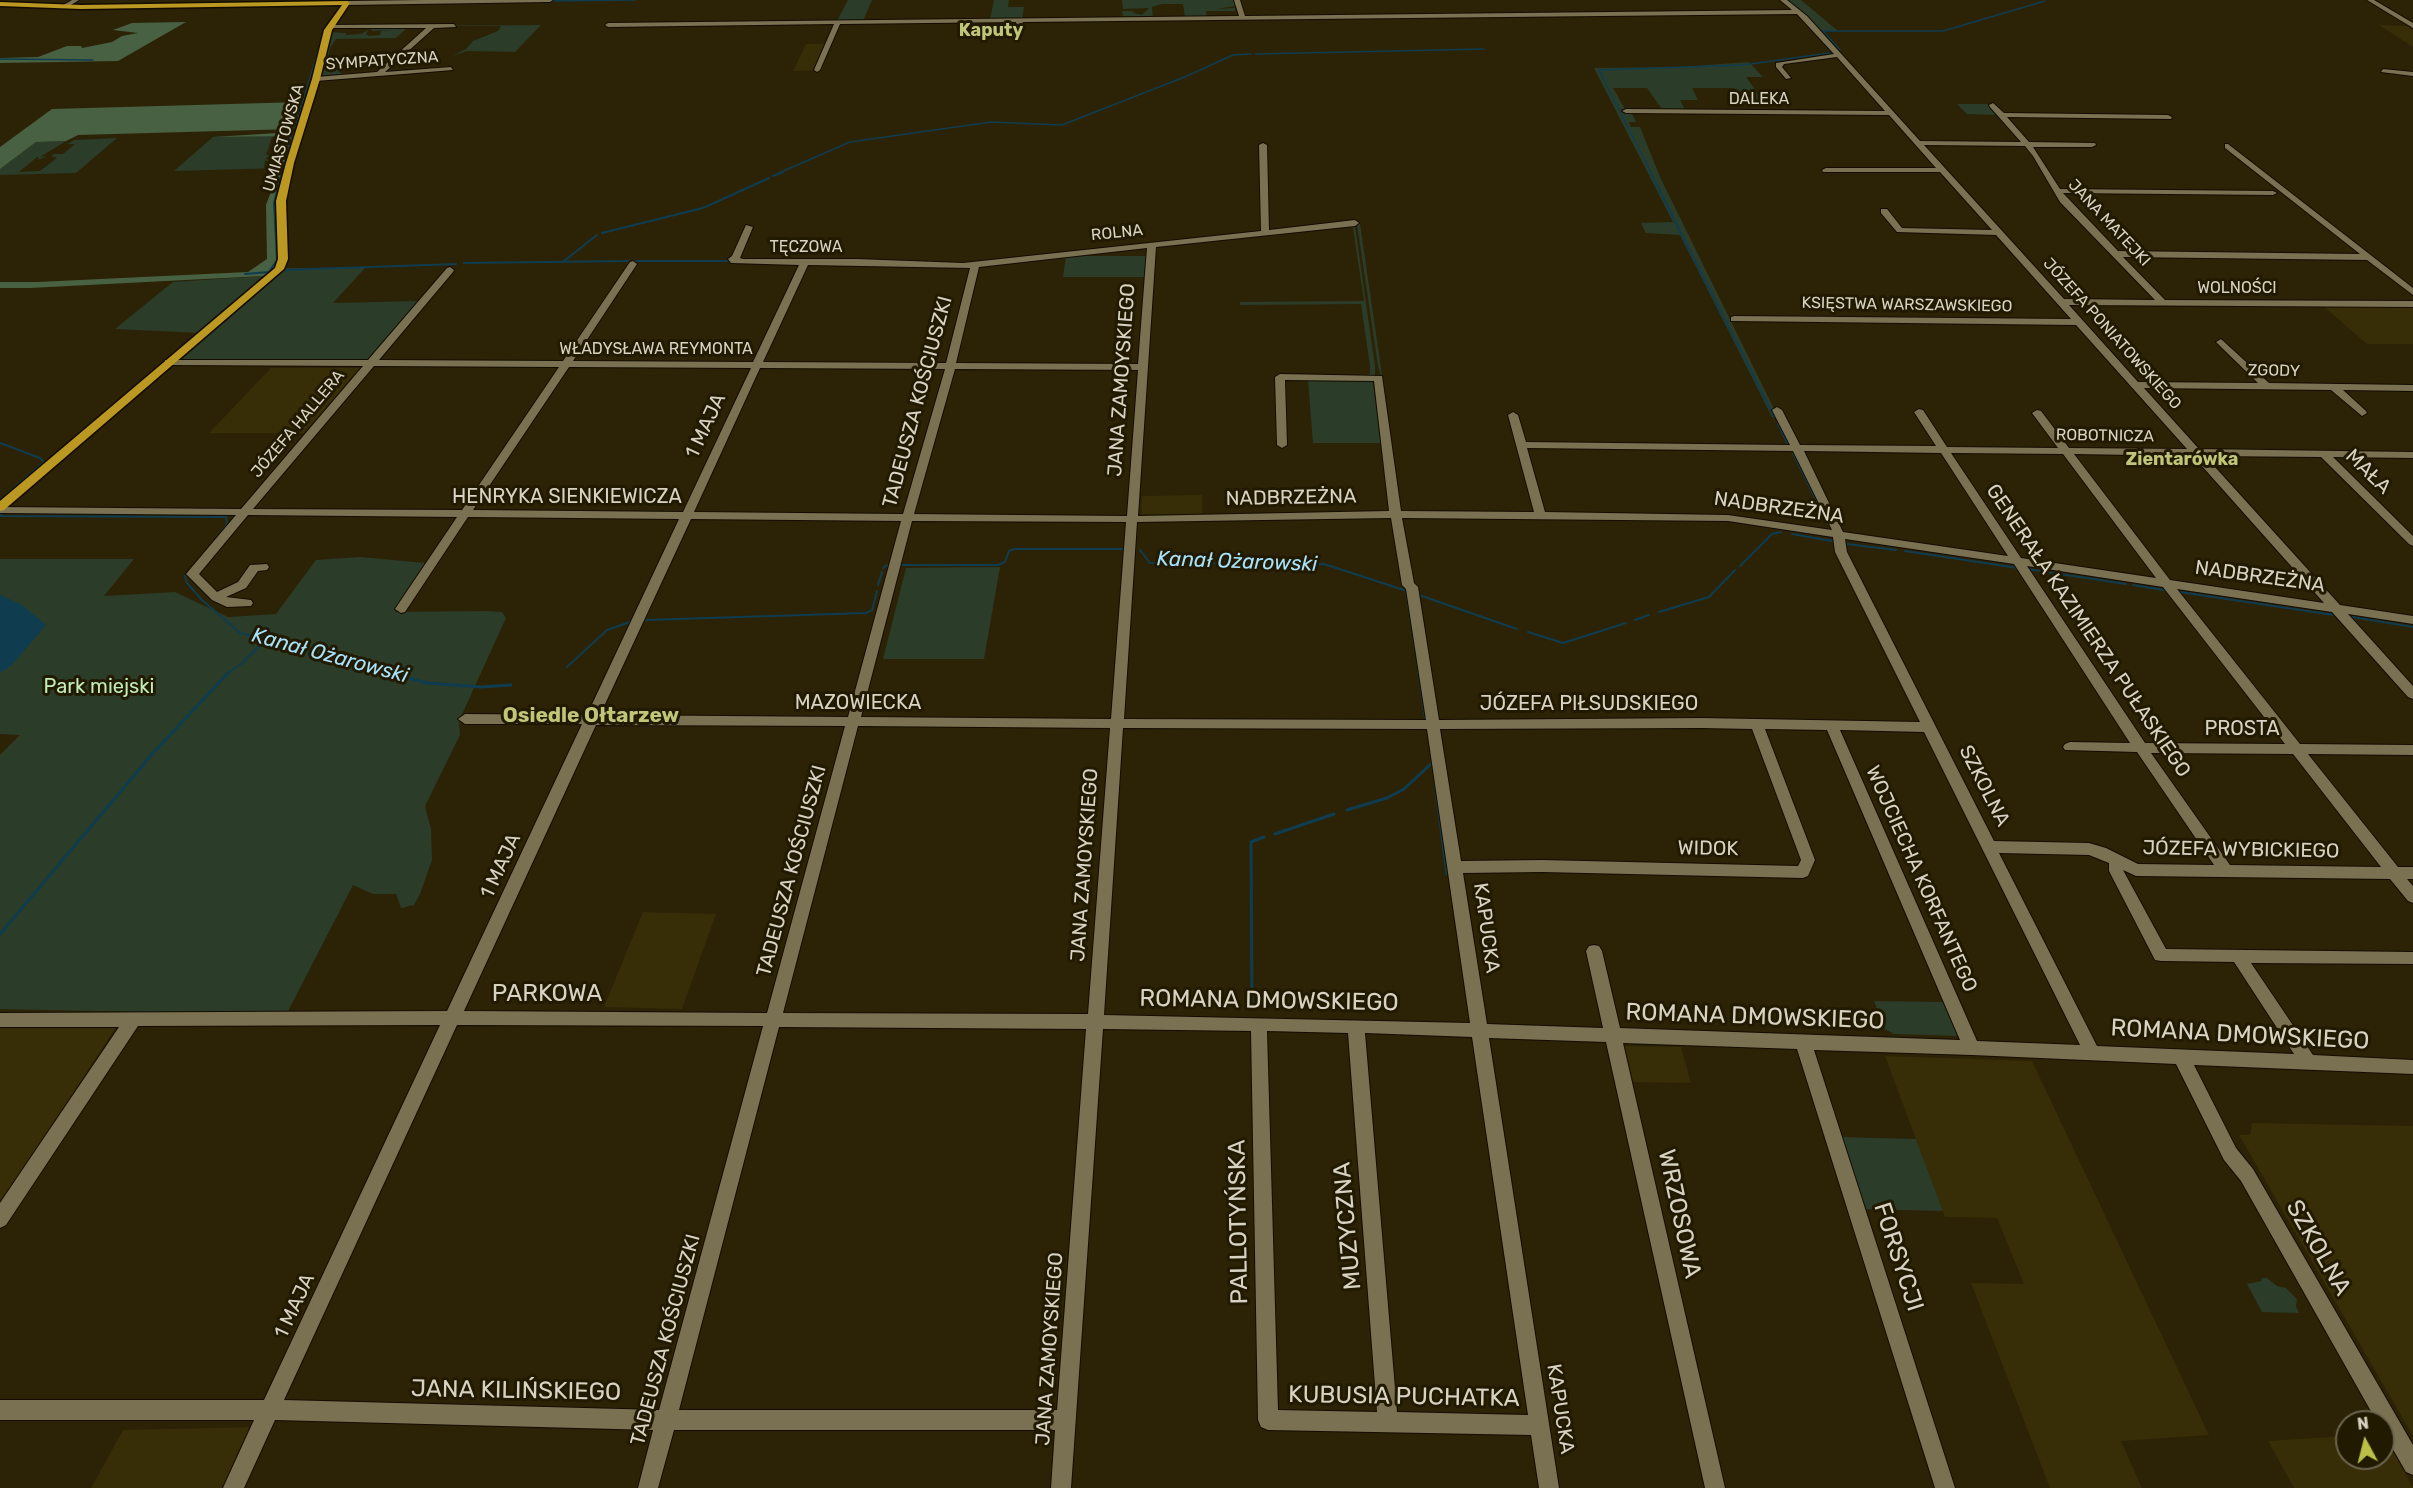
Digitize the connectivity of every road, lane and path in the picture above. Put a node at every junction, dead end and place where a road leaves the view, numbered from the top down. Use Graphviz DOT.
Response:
graph roads {
  1 [pos="76,0"];
  2 [pos="550,0"];
  3 [pos="1237,0"];
  4 [pos="1783,0"];
  5 [pos="2370,0"];
  6 [pos="414,1"];
  7 [pos="347,3"];
  8 [pos="0,4"];
  9 [pos="64,7"];
  10 [pos="1799,12"];
  11 [pos="1242,17"];
  12 [pos="1020,20"];
  13 [pos="838,22"];
  14 [pos="608,25"];
  15 [pos="330,26"];
  16 [pos="432,26"];
  17 [pos="454,26"];
  18 [pos="2413,26"];
  19 [pos="1017,39"];
  20 [pos="1839,55"];
  21 [pos="451,69"];
  22 [pos="817,70"];
  23 [pos="2384,70"];
  24 [pos="379,74"];
  25 [pos="2413,74"];
  26 [pos="1788,78"];
  27 [pos="316,79"];
  28 [pos="1993,105"];
  29 [pos="1626,111"];
  30 [pos="1891,113"];
  31 [pos="2002,115"];
  32 [pos="2168,117"];
  33 [pos="1919,143"];
  34 [pos="2026,144"];
  35 [pos="1263,145"];
  36 [pos="2092,145"];
  37 [pos="2228,146"];
  38 [pos="1826,170"];
  39 [pos="1943,170"];
  40 [pos="2057,191"];
  41 [pos="2273,193"];
  42 [pos="1884,211"];
  43 [pos="1355,223"];
  44 [pos="748,227"];
  45 [pos="1264,233"];
  46 [pos="1999,233"];
  47 [pos="1152,245"];
  48 [pos="2116,254"];
  49 [pos="2368,257"];
  50 [pos="805,262"];
  51 [pos="882,263"];
  52 [pos="633,264"];
  53 [pos="974,265"];
  54 [pos="450,270"];
  55 [pos="2413,292"];
  56 [pos="2061,302"];
  57 [pos="2162,302"];
  58 [pos="2413,304"];
  59 [pos="1734,319"];
  60 [pos="2079,322"];
  61 [pos="2222,342"];
  62 [pos="168,363"];
  63 [pos="372,363"];
  64 [pos="564,364"];
  65 [pos="758,364"];
  66 [pos="950,365"];
  67 [pos="1144,367"];
  68 [pos="2135,385"];
  69 [pos="2266,386"];
  70 [pos="2333,387"];
  71 [pos="2413,388"];
  72 [pos="1777,410"];
  73 [pos="1919,412"];
  74 [pos="2037,413"];
  75 [pos="2362,413"];
  76 [pos="1513,415"];
  77 [pos="1282,445"];
  78 [pos="1521,445"];
  79 [pos="1797,448"];
  80 [pos="1945,450"];
  81 [pos="2067,451"];
  82 [pos="2195,452"];
  83 [pos="2324,454"];
  84 [pos="2413,455"];
  85 [pos="0,509"];
  86 [pos="246,512"];
  87 [pos="464,514"];
  88 [pos="1396,514"];
  89 [pos="1540,514"];
  90 [pos="687,516"];
  91 [pos="908,517"];
  92 [pos="1133,519"];
  93 [pos="1838,536"];
  94 [pos="2413,542"];
  95 [pos="2017,561"];
  96 [pos="263,567"];
  97 [pos="2167,583"];
  98 [pos="216,597"];
  99 [pos="247,603"];
  100 [pos="2336,608"];
  101 [pos="401,609"];
  102 [pos="2413,620"];
  103 [pos="2413,694"];
  104 [pos="465,719"];
  105 [pos="591,722"];
  106 [pos="854,723"];
  107 [pos="1251,723"];
  108 [pos="1116,724"];
  109 [pos="1432,724"];
  110 [pos="1757,725"];
  111 [pos="1832,726"];
  112 [pos="1928,726"];
  113 [pos="2070,747"];
  114 [pos="2141,748"];
  115 [pos="2297,749"];
  116 [pos="2413,750"];
  117 [pos="1989,847"];
  118 [pos="2117,861"];
  119 [pos="1455,867"];
  120 [pos="2226,871"];
  121 [pos="2394,873"];
  122 [pos="2413,873"];
  123 [pos="2413,897"];
  124 [pos="1594,951"];
  125 [pos="2238,956"];
  126 [pos="2413,958"];
  127 [pos="453,1019"];
  128 [pos="774,1019"];
  129 [pos="0,1020"];
  130 [pos="133,1020"];
  131 [pos="1094,1021"];
  132 [pos="1259,1024"];
  133 [pos="1356,1026"];
  134 [pos="1478,1032"];
  135 [pos="1615,1036"];
  136 [pos="1803,1042"];
  137 [pos="1972,1048"];
  138 [pos="2092,1052"];
  139 [pos="2181,1057"];
  140 [pos="2308,1062"];
  141 [pos="2413,1067"];
  142 [pos="0,1219"];
  143 [pos="0,1410"];
  144 [pos="270,1410"];
  145 [pos="666,1420"];
  146 [pos="1066,1420"];
  147 [pos="1268,1420"];
  148 [pos="1388,1422"];
  149 [pos="1540,1425"];
  150 [pos="2413,1465"];
  151 [pos="233,1488"];
  152 [pos="648,1488"];
  153 [pos="1061,1488"];
  154 [pos="1549,1488"];
  155 [pos="1715,1488"];
  156 [pos="1945,1488"];
  1 -- 9 [label="street"];
  2 -- 6 [label="street"];
  3 -- 11 [label="street"];
  4 -- 10 [label="street, JÓZEFA PONIATOWSKIEGO"];
  5 -- 18 [label="street"];
  6 -- 7 [label="street"];
  7 -- 9 [label="main road"];
  7 -- 15 [label="main road, UMIASTOWSKA"];
  8 -- 9 [label="main road"];
  10 -- 11 [label="street"];
  10 -- 20 [label="street, JÓZEFA PONIATOWSKIEGO"];
  11 -- 12 [label="street"];
  12 -- 13 [label="street"];
  12 -- 19 [label="street"];
  13 -- 14 [label="street"];
  13 -- 22 [label="street"];
  15 -- 16 [label="street"];
  15 -- 27 [label="main road, UMIASTOWSKA"];
  16 -- 17 [label="street"];
  16 -- 24 [label="street"];
  20 -- 26 [label="street"];
  20 -- 30 [label="street, JÓZEFA PONIATOWSKIEGO"];
  21 -- 24 [label="street, SYMPATYCZNA"];
  23 -- 25 [label="street"];
  24 -- 27 [label="street, SYMPATYCZNA"];
  27 -- 62 [label="main road, UMIASTOWSKA"];
  28 -- 31 [label="street, JANA MATEJKI"];
  29 -- 30 [label="street, DALEKA"];
  30 -- 33 [label="street, JÓZEFA PONIATOWSKIEGO"];
  31 -- 32 [label="street"];
  31 -- 34 [label="street, JANA MATEJKI"];
  33 -- 34 [label="street"];
  33 -- 39 [label="street, JÓZEFA PONIATOWSKIEGO"];
  34 -- 36 [label="street"];
  34 -- 40 [label="street, JANA MATEJKI"];
  35 -- 45 [label="street"];
  37 -- 49 [label="street"];
  38 -- 39 [label="street"];
  39 -- 46 [label="street, JÓZEFA PONIATOWSKIEGO"];
  40 -- 41 [label="street"];
  40 -- 48 [label="street, JANA MATEJKI"];
  42 -- 46 [label="street"];
  43 -- 45 [label="street, ROLNA"];
  44 -- 50 [label="street, TĘCZOWA"];
  45 -- 47 [label="street, ROLNA"];
  46 -- 56 [label="street, JÓZEFA PONIATOWSKIEGO"];
  47 -- 53 [label="street, ROLNA"];
  47 -- 67 [label="street, JANA ZAMOYSKIEGO"];
  48 -- 49 [label="street"];
  48 -- 57 [label="street, JANA MATEJKI"];
  49 -- 55 [label="street"];
  50 -- 51 [label="street, TĘCZOWA"];
  50 -- 65 [label="street, 1 MAJA"];
  51 -- 53 [label="street, ROLNA"];
  52 -- 64 [label="street"];
  53 -- 66 [label="street, TADEUSZA KOŚCIUSZKI"];
  54 -- 63 [label="street, JÓZEFA HALLERA"];
  56 -- 57 [label="street, WOLNOŚCI"];
  56 -- 60 [label="street, JÓZEFA PONIATOWSKIEGO"];
  57 -- 58 [label="street, WOLNOŚCI"];
  59 -- 60 [label="street, KSIĘSTWA WARSZAWSKIEGO"];
  60 -- 68 [label="street, JÓZEFA PONIATOWSKIEGO"];
  61 -- 69 [label="street"];
  62 -- 63 [label="street, WŁADYSŁAWA REYMONTA"];
  62 -- 85 [label="main road, UMIASTOWSKA"];
  63 -- 64 [label="street, WŁADYSŁAWA REYMONTA"];
  63 -- 86 [label="street, JÓZEFA HALLERA"];
  64 -- 65 [label="street, WŁADYSŁAWA REYMONTA"];
  64 -- 87 [label="street"];
  65 -- 66 [label="street, WŁADYSŁAWA REYMONTA"];
  65 -- 90 [label="street, 1 MAJA"];
  66 -- 67 [label="street, WŁADYSŁAWA REYMONTA"];
  66 -- 91 [label="street, TADEUSZA KOŚCIUSZKI"];
  67 -- 92 [label="street, JANA ZAMOYSKIEGO"];
  68 -- 69 [label="street, ZGODY"];
  68 -- 82 [label="street, JÓZEFA PONIATOWSKIEGO"];
  69 -- 70 [label="street, ZGODY"];
  70 -- 71 [label="street, ZGODY"];
  70 -- 75 [label="street"];
  72 -- 79 [label="street, SZKOLNA"];
  73 -- 80 [label="street, GENERAŁA KAZIMIERZA PUŁASKIEGO"];
  74 -- 81 [label="street"];
  76 -- 78 [label="street"];
  77 -- 88 [label="street, KAPUCKA"];
  78 -- 79 [label="street, ROBOTNICZA"];
  78 -- 89 [label="street"];
  79 -- 80 [label="street, ROBOTNICZA"];
  79 -- 93 [label="street, SZKOLNA"];
  80 -- 81 [label="street, ROBOTNICZA"];
  80 -- 95 [label="street, GENERAŁA KAZIMIERZA PUŁASKIEGO"];
  81 -- 82 [label="street, ROBOTNICZA"];
  81 -- 97 [label="street"];
  82 -- 83 [label="street, ROBOTNICZA"];
  82 -- 100 [label="street, JÓZEFA PONIATOWSKIEGO"];
  83 -- 84 [label="street, ROBOTNICZA"];
  83 -- 94 [label="street, MAŁA"];
  85 -- 86 [label="street, HENRYKA SIENKIEWICZA"];
  86 -- 87 [label="street, HENRYKA SIENKIEWICZA"];
  86 -- 98 [label="street, JÓZEFA HALLERA"];
  87 -- 90 [label="street, HENRYKA SIENKIEWICZA"];
  87 -- 101 [label="street"];
  88 -- 89 [label="street, NADBRZEŻNA"];
  88 -- 92 [label="street, NADBRZEŻNA"];
  88 -- 109 [label="street, KAPUCKA"];
  89 -- 93 [label="street, NADBRZEŻNA"];
  90 -- 91 [label="street, HENRYKA SIENKIEWICZA"];
  90 -- 105 [label="street, 1 MAJA"];
  91 -- 92 [label="street, HENRYKA SIENKIEWICZA"];
  91 -- 106 [label="street, TADEUSZA KOŚCIUSZKI"];
  92 -- 108 [label="street, JANA ZAMOYSKIEGO"];
  93 -- 95 [label="street, NADBRZEŻNA"];
  93 -- 112 [label="street, SZKOLNA"];
  95 -- 97 [label="street, NADBRZEŻNA"];
  95 -- 114 [label="street, GENERAŁA KAZIMIERZA PUŁASKIEGO"];
  96 -- 98 [label="street"];
  97 -- 100 [label="street, NADBRZEŻNA"];
  97 -- 115 [label="street"];
  98 -- 99 [label="street"];
  100 -- 102 [label="street, NADBRZEŻNA"];
  100 -- 103 [label="street, JÓZEFA PONIATOWSKIEGO"];
  104 -- 105 [label="street, MAZOWIECKA"];
  105 -- 106 [label="street, MAZOWIECKA"];
  105 -- 127 [label="street, 1 MAJA"];
  106 -- 108 [label="street, MAZOWIECKA"];
  106 -- 128 [label="street, TADEUSZA KOŚCIUSZKI"];
  107 -- 108 [label="street, MAZOWIECKA"];
  107 -- 109 [label="street, JÓZEFA PIŁSUDSKIEGO"];
  108 -- 131 [label="street, JANA ZAMOYSKIEGO"];
  109 -- 110 [label="street, JÓZEFA PIŁSUDSKIEGO"];
  109 -- 119 [label="street, KAPUCKA"];
  110 -- 111 [label="street, JÓZEFA PIŁSUDSKIEGO"];
  110 -- 119 [label="street, WIDOK"];
  111 -- 112 [label="street, JÓZEFA PIŁSUDSKIEGO"];
  111 -- 137 [label="street, WOJCIECHA KORFANTEGO"];
  112 -- 117 [label="street, SZKOLNA"];
  113 -- 114 [label="street, PROSTA"];
  114 -- 115 [label="street, PROSTA"];
  114 -- 120 [label="street, GENERAŁA KAZIMIERZA PUŁASKIEGO"];
  115 -- 116 [label="street, PROSTA"];
  115 -- 121 [label="street"];
  117 -- 118 [label="street, JÓZEFA WYBICKIEGO"];
  117 -- 138 [label="street, SZKOLNA"];
  118 -- 120 [label="street, JÓZEFA WYBICKIEGO"];
  118 -- 125 [label="street"];
  119 -- 134 [label="street, KAPUCKA"];
  120 -- 121 [label="street, JÓZEFA WYBICKIEGO"];
  121 -- 122 [label="street, JÓZEFA WYBICKIEGO"];
  121 -- 123 [label="street"];
  124 -- 135 [label="street, WRZOSOWA"];
  125 -- 126 [label="street"];
  125 -- 140 [label="street"];
  127 -- 128 [label="street, PARKOWA"];
  127 -- 130 [label="street, PARKOWA"];
  127 -- 144 [label="street, 1 MAJA"];
  128 -- 131 [label="street, PARKOWA"];
  128 -- 145 [label="street, TADEUSZA KOŚCIUSZKI"];
  129 -- 130 [label="street, PARKOWA"];
  130 -- 142 [label="street"];
  131 -- 132 [label="street, ROMANA DMOWSKIEGO"];
  131 -- 146 [label="street, JANA ZAMOYSKIEGO"];
  132 -- 133 [label="street, ROMANA DMOWSKIEGO"];
  132 -- 147 [label="street, PALLOTYŃSKA"];
  133 -- 134 [label="street, ROMANA DMOWSKIEGO"];
  133 -- 148 [label="street, MUZYCZNA"];
  134 -- 135 [label="street, ROMANA DMOWSKIEGO"];
  134 -- 149 [label="street, KAPUCKA"];
  135 -- 136 [label="street, ROMANA DMOWSKIEGO"];
  135 -- 155 [label="street, WRZOSOWA"];
  136 -- 137 [label="street, ROMANA DMOWSKIEGO"];
  136 -- 156 [label="street, FORSYCJI"];
  137 -- 138 [label="street, ROMANA DMOWSKIEGO"];
  138 -- 139 [label="street, ROMANA DMOWSKIEGO"];
  139 -- 140 [label="street, ROMANA DMOWSKIEGO"];
  139 -- 150 [label="street, SZKOLNA"];
  140 -- 141 [label="street, ROMANA DMOWSKIEGO"];
  143 -- 144 [label="street, JANA KILIŃSKIEGO"];
  144 -- 145 [label="street, JANA KILIŃSKIEGO"];
  144 -- 151 [label="street, 1 MAJA"];
  145 -- 146 [label="street, JANA KILIŃSKIEGO"];
  145 -- 152 [label="street, TADEUSZA KOŚCIUSZKI"];
  146 -- 153 [label="street, JANA ZAMOYSKIEGO"];
  147 -- 148 [label="street, KUBUSIA PUCHATKA"];
  148 -- 149 [label="street, KUBUSIA PUCHATKA"];
  149 -- 154 [label="street, KAPUCKA"];
}
